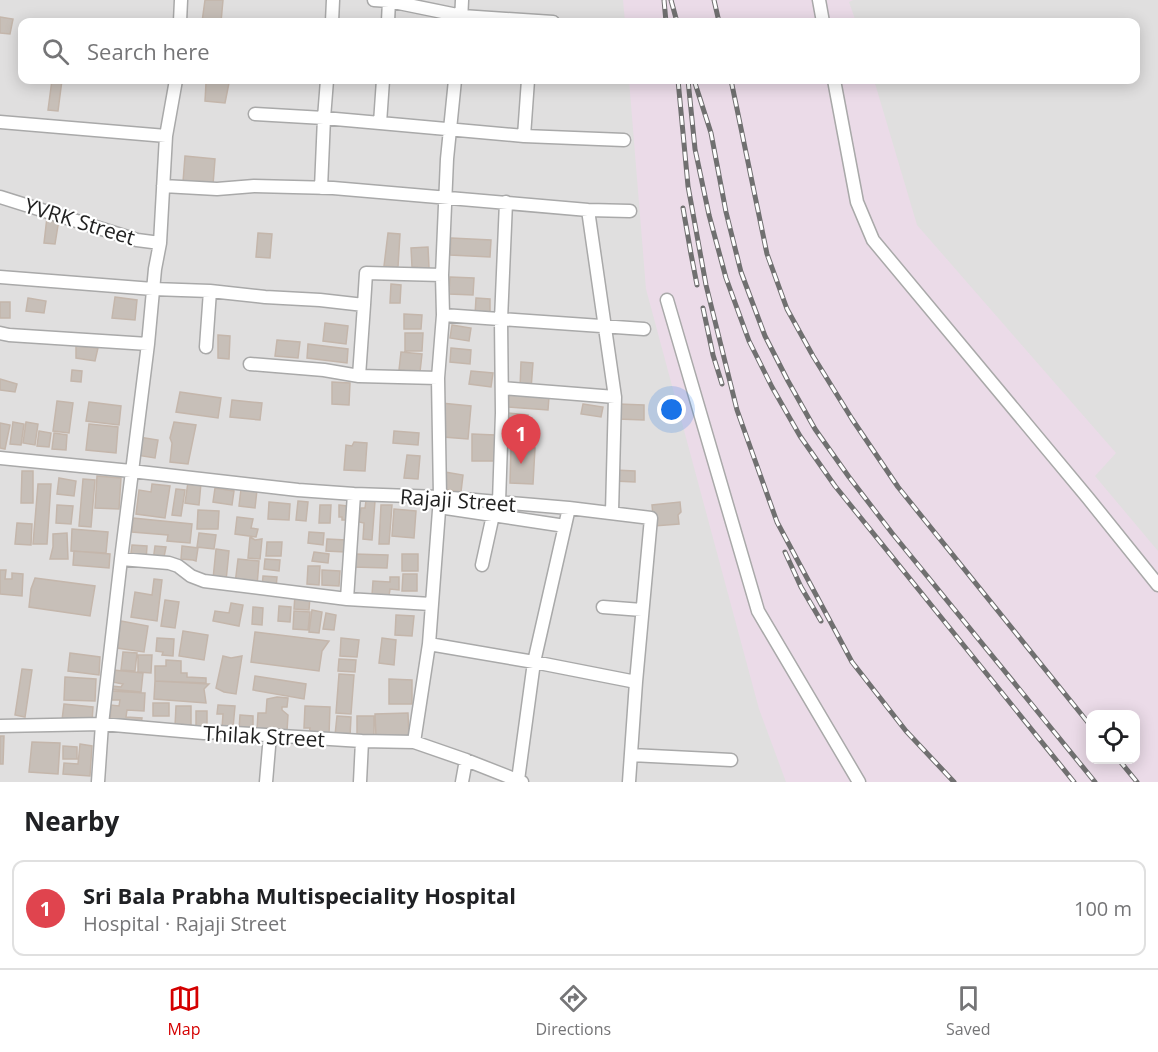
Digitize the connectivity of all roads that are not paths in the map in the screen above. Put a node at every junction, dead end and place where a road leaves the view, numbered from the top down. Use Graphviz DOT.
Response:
graph roads {
  1 [pos="181,0"];
  2 [pos="333,0"];
  3 [pos="374,0"];
  4 [pos="389,0"];
  5 [pos="462,0"];
  6 [pos="819,0"];
  7 [pos="180,18"];
  8 [pos="332,18"];
  9 [pos="387,18"];
  10 [pos="457,18"];
  11 [pos="461,18"];
  12 [pos="822,18"];
  13 [pos="175,84"];
  14 [pos="323,84"];
  15 [pos="383,84"];
  16 [pos="455,84"];
  17 [pos="528,84"];
  18 [pos="835,84"];
  19 [pos="255,114"];
  20 [pos="324,118"];
  21 [pos="0,122"];
  22 [pos="380,123"];
  23 [pos="449,129"];
  24 [pos="166,136"];
  25 [pos="524,136"];
  26 [pos="624,140"];
  27 [pos="163,186"];
  28 [pos="321,188"];
  29 [pos="0,197"];
  30 [pos="446,198"];
  31 [pos="506,202"];
  32 [pos="588,210"];
  33 [pos="630,211"];
  34 [pos="160,243"];
  35 [pos="442,275"];
  36 [pos="0,278"];
  37 [pos="153,289"];
  38 [pos="210,291"];
  39 [pos="667,300"];
  40 [pos="364,305"];
  41 [pos="442,315"];
  42 [pos="501,320"];
  43 [pos="604,326"];
  44 [pos="644,328"];
  45 [pos="0,333"];
  46 [pos="148,344"];
  47 [pos="206,347"];
  48 [pos="250,364"];
  49 [pos="359,376"];
  50 [pos="438,378"];
  51 [pos="502,388"];
  52 [pos="615,397"];
  53 [pos="0,458"];
  54 [pos="131,471"];
  55 [pos="354,494"];
  56 [pos="439,502"];
  57 [pos="499,502"];
  58 [pos="569,508"];
  59 [pos="612,512"];
  60 [pos="493,515"];
  61 [pos="565,526"];
  62 [pos="121,559"];
  63 [pos="482,565"];
  64 [pos="1158,585"];
  65 [pos="347,599"];
  66 [pos="431,604"];
  67 [pos="603,607"];
  68 [pos="642,610"];
  69 [pos="429,644"];
  70 [pos="534,662"];
  71 [pos="636,682"];
  72 [pos="102,724"];
  73 [pos="0,726"];
  74 [pos="270,735"];
  75 [pos="362,741"];
  76 [pos="414,742"];
  77 [pos="631,755"];
  78 [pos="466,760"];
  79 [pos="731,760"];
  80 [pos="520,781"];
  81 [pos="98,782"];
  82 [pos="266,782"];
  83 [pos="360,782"];
  84 [pos="462,782"];
  85 [pos="629,782"];
  86 [pos="859,782"];
  1 -- 7 [label="street"];
  2 -- 8 [label="street"];
  3 -- 4 [label="street"];
  4 -- 9 [label="street"];
  4 -- 10 [label="street"];
  5 -- 11 [label="street"];
  6 -- 12 [label="street"];
  13 -- 24 [label="street"];
  14 -- 20 [label="street"];
  15 -- 22 [label="street"];
  16 -- 23 [label="street"];
  17 -- 25 [label="street"];
  18 -- 64 [label="street"];
  19 -- 20 [label="street"];
  20 -- 22 [label="street"];
  20 -- 28 [label="street"];
  21 -- 24 [label="street"];
  22 -- 23 [label="street"];
  23 -- 25 [label="street"];
  23 -- 30 [label="street"];
  24 -- 27 [label="street"];
  25 -- 26 [label="street"];
  27 -- 28 [label="street"];
  27 -- 34 [label="street"];
  28 -- 30 [label="street"];
  29 -- 34 [label="street, YVRK Street"];
  30 -- 31 [label="street"];
  30 -- 35 [label="street"];
  31 -- 32 [label="street"];
  31 -- 42 [label="street"];
  32 -- 33 [label="street"];
  32 -- 43 [label="street"];
  34 -- 37 [label="street"];
  35 -- 40 [label="street"];
  35 -- 41 [label="street"];
  36 -- 37 [label="street"];
  37 -- 38 [label="street"];
  37 -- 46 [label="street"];
  38 -- 40 [label="street"];
  38 -- 47 [label="street"];
  39 -- 86 [label="street"];
  40 -- 49 [label="street"];
  41 -- 42 [label="street"];
  41 -- 50 [label="street"];
  42 -- 43 [label="street"];
  42 -- 51 [label="street"];
  43 -- 44 [label="street"];
  43 -- 52 [label="street"];
  45 -- 46 [label="street"];
  46 -- 54 [label="street"];
  48 -- 49 [label="street"];
  49 -- 50 [label="street"];
  50 -- 56 [label="street"];
  51 -- 52 [label="street"];
  51 -- 57 [label="street"];
  52 -- 59 [label="street"];
  53 -- 54 [label="street, Rajaji Street"];
  54 -- 55 [label="street, Rajaji Street"];
  54 -- 62 [label="street"];
  55 -- 56 [label="street, Rajaji Street"];
  55 -- 65 [label="street"];
  56 -- 57 [label="street, Rajaji Street"];
  56 -- 60 [label="street"];
  56 -- 66 [label="street"];
  57 -- 58 [label="street, Rajaji Street"];
  58 -- 59 [label="street, Rajaji Street"];
  58 -- 61 [label="street"];
  59 -- 68 [label="street, Rajaji Street"];
  60 -- 61 [label="street"];
  60 -- 63 [label="street"];
  61 -- 70 [label="street"];
  62 -- 65 [label="street"];
  62 -- 72 [label="street"];
  65 -- 66 [label="street"];
  66 -- 69 [label="street"];
  67 -- 68 [label="street"];
  68 -- 71 [label="street, Rajaji Street"];
  69 -- 70 [label="street"];
  69 -- 76 [label="street"];
  70 -- 71 [label="street"];
  70 -- 80 [label="street"];
  71 -- 77 [label="street, Rajaji Street"];
  72 -- 73 [label="street, Thilak Street"];
  72 -- 74 [label="street, Thilak Street"];
  72 -- 81 [label="street"];
  74 -- 75 [label="street, Thilak Street"];
  74 -- 82 [label="street"];
  75 -- 76 [label="street, Thilak Street"];
  75 -- 83 [label="street"];
  76 -- 78 [label="street, Thilak Street"];
  77 -- 79 [label="street"];
  77 -- 85 [label="street, Rajaji Street"];
  78 -- 80 [label="street, Thilak Street"];
  78 -- 84 [label="street"];
}
